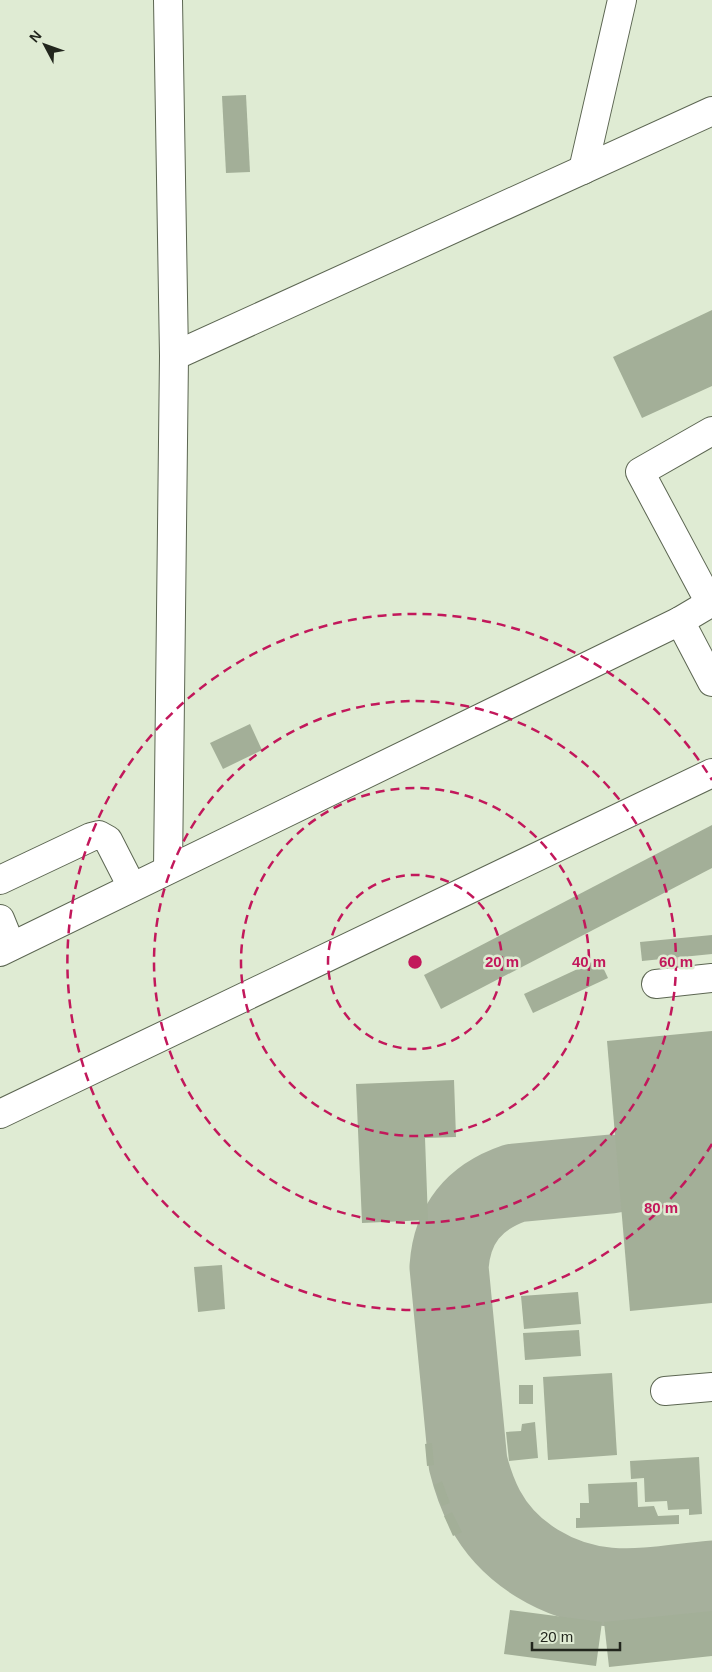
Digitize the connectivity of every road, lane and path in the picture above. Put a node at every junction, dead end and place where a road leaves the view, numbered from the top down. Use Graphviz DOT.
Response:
graph roads {
  1 [pos="168,0"];
  2 [pos="622,0"];
  3 [pos="712,111"];
  4 [pos="582,170"];
  5 [pos="174,356"];
  6 [pos="712,431"];
  7 [pos="711,602"];
  8 [pos="680,621"];
  9 [pos="712,682"];
  10 [pos="712,773"];
  11 [pos="168,870"];
  12 [pos="0,880"];
  13 [pos="132,887"];
  14 [pos="0,919"];
  15 [pos="6,949"];
  16 [pos="712,978"];
  17 [pos="656,984"];
  18 [pos="0,1114"];
  19 [pos="712,1387"];
  20 [pos="665,1391"];
  1 -- 5 [label="lane"];
  2 -- 4 [label="lane"];
  3 -- 4 [label="lane"];
  4 -- 5 [label="lane"];
  5 -- 11 [label="lane"];
  6 -- 7 [label="lane"];
  7 -- 8 [label="lane"];
  8 -- 9 [label="lane"];
  8 -- 11 [label="lane"];
  10 -- 18 [label="lane"];
  11 -- 13 [label="lane"];
  12 -- 13 [label="lane"];
  13 -- 15 [label="lane"];
  14 -- 15 [label="lane"];
  16 -- 17 [label="lane"];
  19 -- 20 [label="lane"];
}
